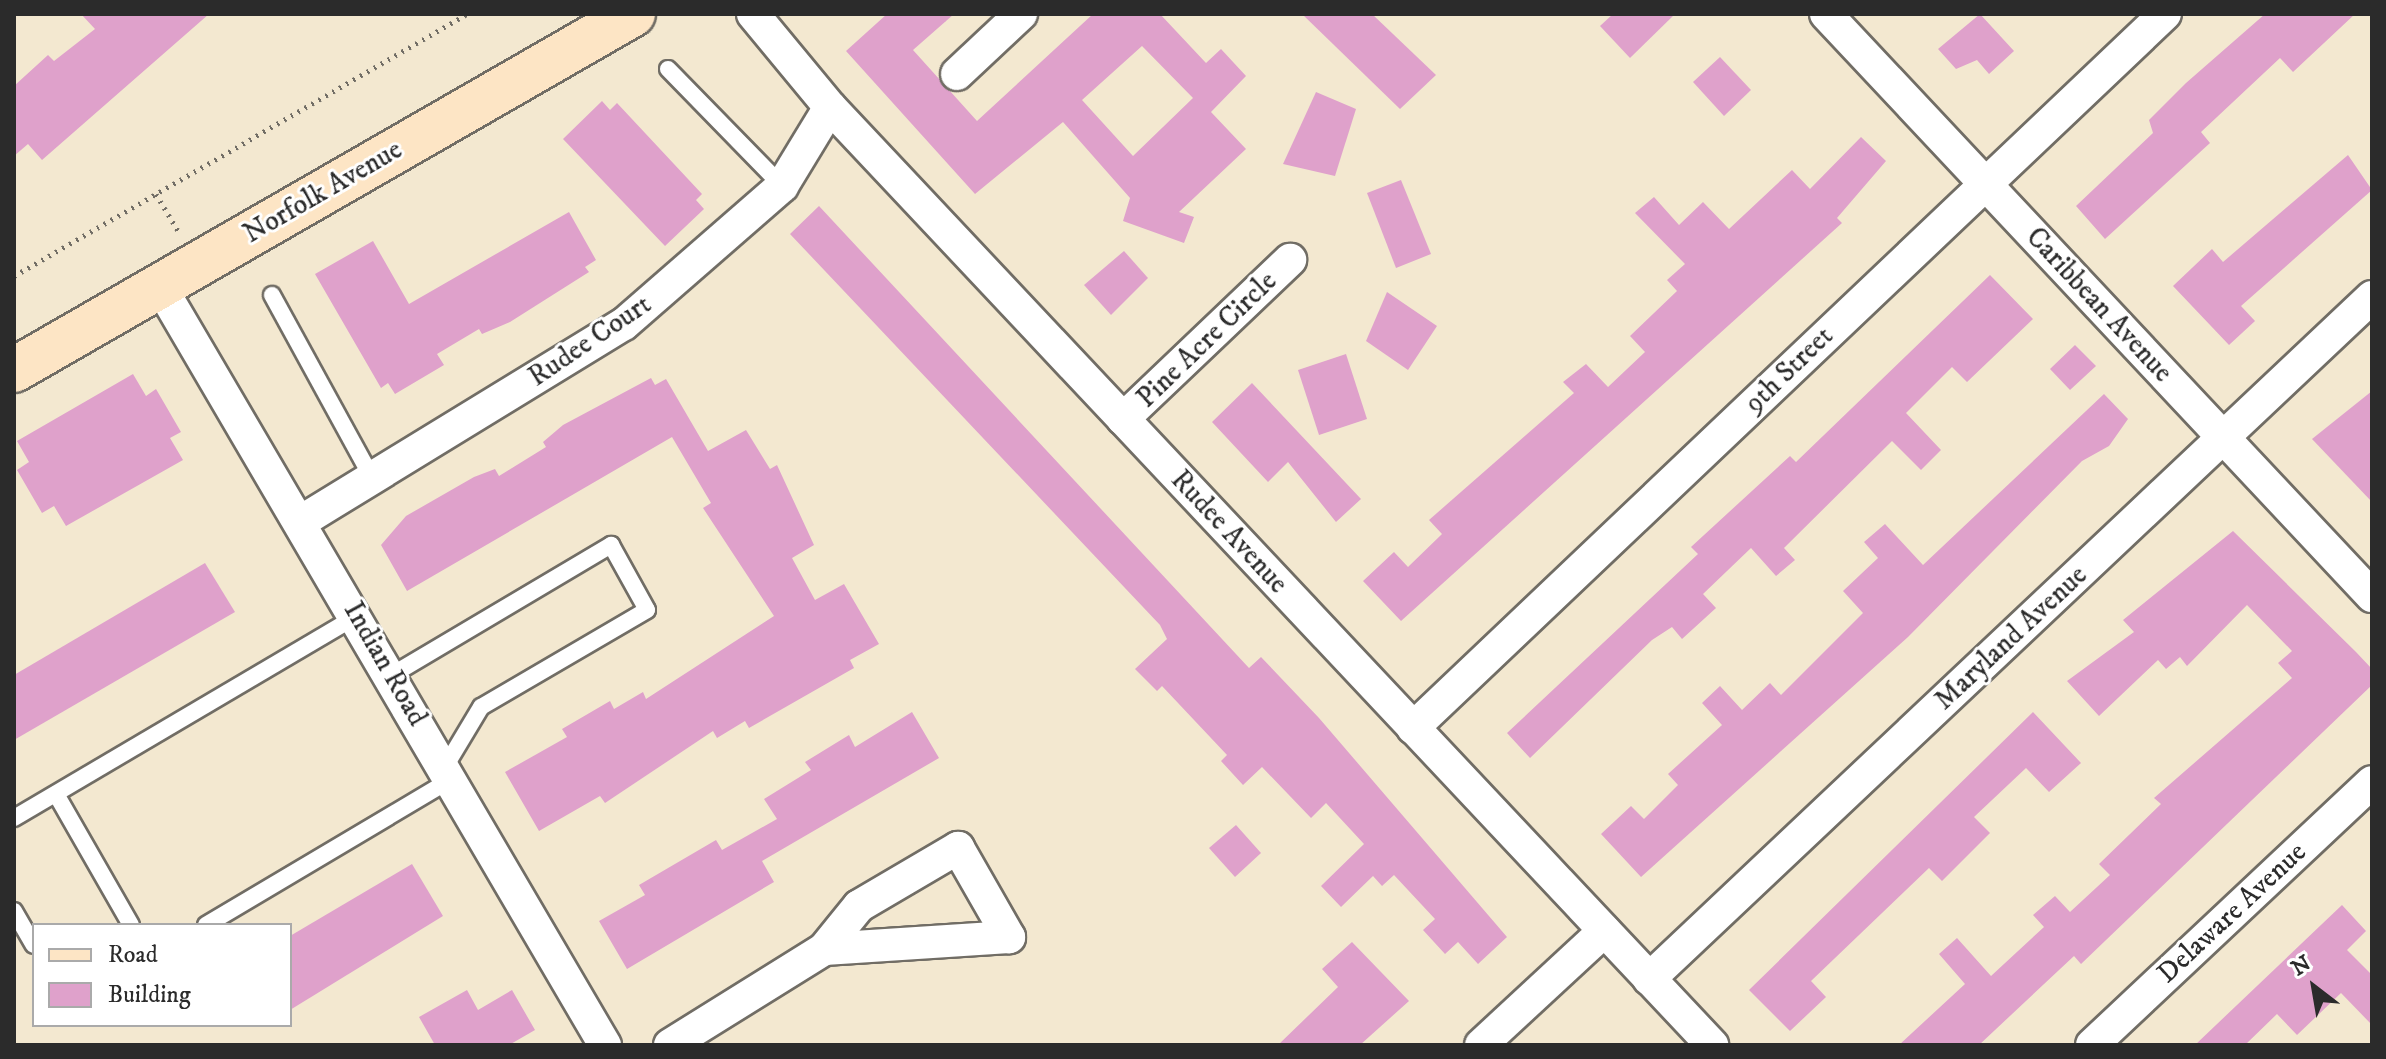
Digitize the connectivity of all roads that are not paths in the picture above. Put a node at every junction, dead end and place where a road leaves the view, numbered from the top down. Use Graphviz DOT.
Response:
graph roads {
  1 [pos="633,14"];
  2 [pos="753,14"];
  3 [pos="1021,14"];
  4 [pos="1826,14"];
  5 [pos="2165,14"];
  6 [pos="668,69"];
  7 [pos="957,74"];
  8 [pos="830,107"];
  9 [pos="1985,184"];
  10 [pos="782,186"];
  11 [pos="1290,260"];
  12 [pos="160,286"];
  13 [pos="272,295"];
  14 [pos="2372,297"];
  15 [pos="14,370"];
  16 [pos="1123,419"];
  17 [pos="2224,437"];
  18 [pos="372,478"];
  19 [pos="302,521"];
  20 [pos="2372,596"];
  21 [pos="357,616"];
  22 [pos="392,675"];
  23 [pos="1413,728"];
  24 [pos="448,773"];
  25 [pos="2372,782"];
  26 [pos="56,794"];
  27 [pos="14,818"];
  28 [pos="14,911"];
  29 [pos="130,923"];
  30 [pos="209,923"];
  31 [pos="1604,931"];
  32 [pos="32,942"];
  33 [pos="824,949"];
  34 [pos="1649,979"];
  35 [pos="605,1045"];
  36 [pos="670,1045"];
  37 [pos="1481,1045"];
  38 [pos="1712,1045"];
  39 [pos="2092,1045"];
  1 -- 12 [label="main road, Norfolk Avenue"];
  2 -- 8 [label="street, Rudee Avenue"];
  3 -- 7 [label="street"];
  4 -- 9 [label="street, Caribbean Avenue"];
  5 -- 9 [label="street, 9th Street"];
  6 -- 10 [label="lane"];
  8 -- 10 [label="street, Rudee Court"];
  8 -- 16 [label="street, Rudee Avenue"];
  9 -- 17 [label="street, Caribbean Avenue"];
  9 -- 23 [label="street, 9th Street"];
  10 -- 18 [label="street, Rudee Court"];
  11 -- 16 [label="street, Pine Acre Circle"];
  12 -- 15 [label="main road, Norfolk Avenue"];
  12 -- 19 [label="street, Indian Road"];
  13 -- 18 [label="lane"];
  14 -- 17 [label="street, Maryland Avenue"];
  16 -- 23 [label="street, Rudee Avenue"];
  17 -- 20 [label="street, Caribbean Avenue"];
  17 -- 34 [label="street, Maryland Avenue"];
  18 -- 19 [label="street, Rudee Court"];
  19 -- 21 [label="street, Indian Road"];
  21 -- 22 [label="street, Indian Road"];
  21 -- 26 [label="lane"];
  22 -- 24 [label="street, Indian Road"];
  22 -- 24 [label="lane"];
  23 -- 31 [label="street, Rudee Avenue"];
  24 -- 30 [label="lane"];
  24 -- 35 [label="street, Indian Road"];
  25 -- 39 [label="street, Delaware Avenue"];
  26 -- 27 [label="lane"];
  26 -- 29 [label="lane"];
  28 -- 32 [label="lane"];
  31 -- 34 [label="street, Rudee Avenue"];
  31 -- 37 [label="street"];
  33 -- 33 [label="street"];
  33 -- 36 [label="street"];
  34 -- 38 [label="street, Rudee Avenue"];
}
